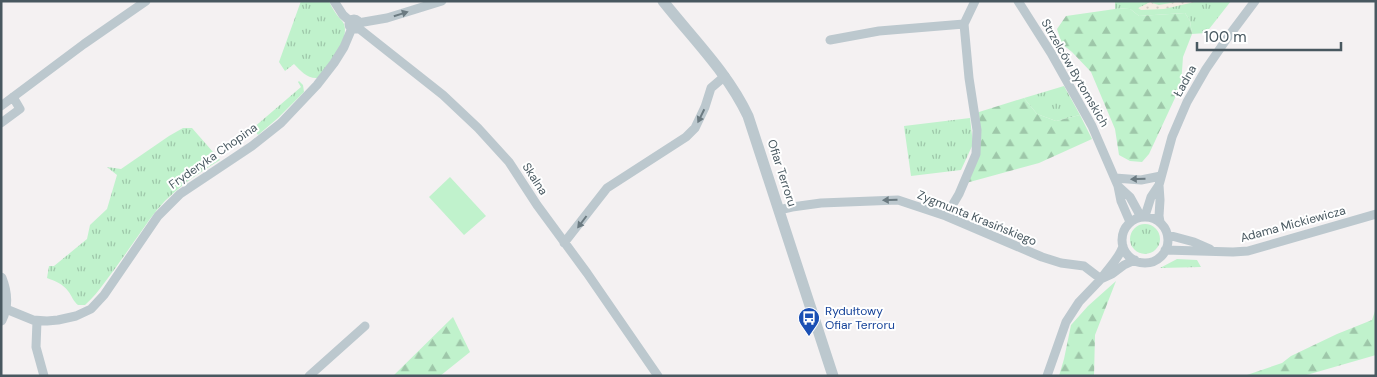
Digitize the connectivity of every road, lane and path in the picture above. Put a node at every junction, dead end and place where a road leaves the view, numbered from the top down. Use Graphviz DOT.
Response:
graph roads {
  1 [pos="146,1"];
  2 [pos="334,1"];
  3 [pos="442,1"];
  4 [pos="663,1"];
  5 [pos="975,1"];
  6 [pos="1018,1"];
  7 [pos="1255,1"];
  8 [pos="964,24"];
  9 [pos="354,25"];
  10 [pos="830,40"];
  11 [pos="725,76"];
  12 [pos="13,97"];
  13 [pos="1,106"];
  14 [pos="1,123"];
  15 [pos="1160,180"];
  16 [pos="1117,182"];
  17 [pos="779,210"];
  18 [pos="1376,214"];
  19 [pos="946,216"];
  20 [pos="1143,217"];
  21 [pos="1130,222"];
  22 [pos="1160,222"];
  23 [pos="1168,235"];
  24 [pos="564,243"];
  25 [pos="1123,246"];
  26 [pos="1166,250"];
  27 [pos="1215,251"];
  28 [pos="1135,260"];
  29 [pos="1,278"];
  30 [pos="1101,279"];
  31 [pos="3,315"];
  32 [pos="37,321"];
  33 [pos="365,326"];
  34 [pos="44,376"];
  35 [pos="309,376"];
  36 [pos="658,376"];
  37 [pos="833,376"];
  38 [pos="1047,376"];
  1 -- 12 [label="street"];
  2 -- 9 [label="street, Skalna"];
  9 -- 3 [label="street, one-way"];
  4 -- 11 [label="street, Ofiar Terroru"];
  5 -- 8 [label="street"];
  6 -- 16 [label="street, Strzelców Bytomskich"];
  7 -- 15 [label="street, Ładna"];
  8 -- 10 [label="street"];
  8 -- 19 [label="street"];
  9 -- 24 [label="street, Skalna"];
  9 -- 32 [label="street, Fryderyka Chopina"];
  11 -- 17 [label="street, Ofiar Terroru"];
  11 -- 24 [label="street, one-way"];
  12 -- 13 [label="street"];
  12 -- 14 [label="street"];
  15 -- 16 [label="street, one-way"];
  15 -- 20 [label="street, Ładna"];
  15 -- 22 [label="street, Ładna"];
  16 -- 20 [label="street, Strzelców Bytomskich"];
  16 -- 21 [label="street, Strzelców Bytomskich"];
  19 -- 17 [label="street, Zygmunta Krasińskiego, one-way"];
  17 -- 37 [label="street, Ofiar Terroru"];
  18 -- 27 [label="street, Adama Mickiewicza"];
  19 -- 30 [label="street, Zygmunta Krasińskiego"];
  20 -- 21 [label="street"];
  20 -- 22 [label="street"];
  21 -- 25 [label="street"];
  22 -- 23 [label="street"];
  23 -- 26 [label="street"];
  23 -- 27 [label="street, Adama Mickiewicza"];
  24 -- 36 [label="street, Skalna"];
  25 -- 28 [label="street"];
  25 -- 30 [label="street"];
  26 -- 27 [label="street, Adama Mickiewicza"];
  26 -- 28 [label="street"];
  28 -- 30 [label="street"];
  29 -- 31 [label="street"];
  30 -- 38 [label="street"];
  31 -- 32 [label="street, Fryderyka Chopina"];
  32 -- 34 [label="street"];
  33 -- 35 [label="street"];
}
